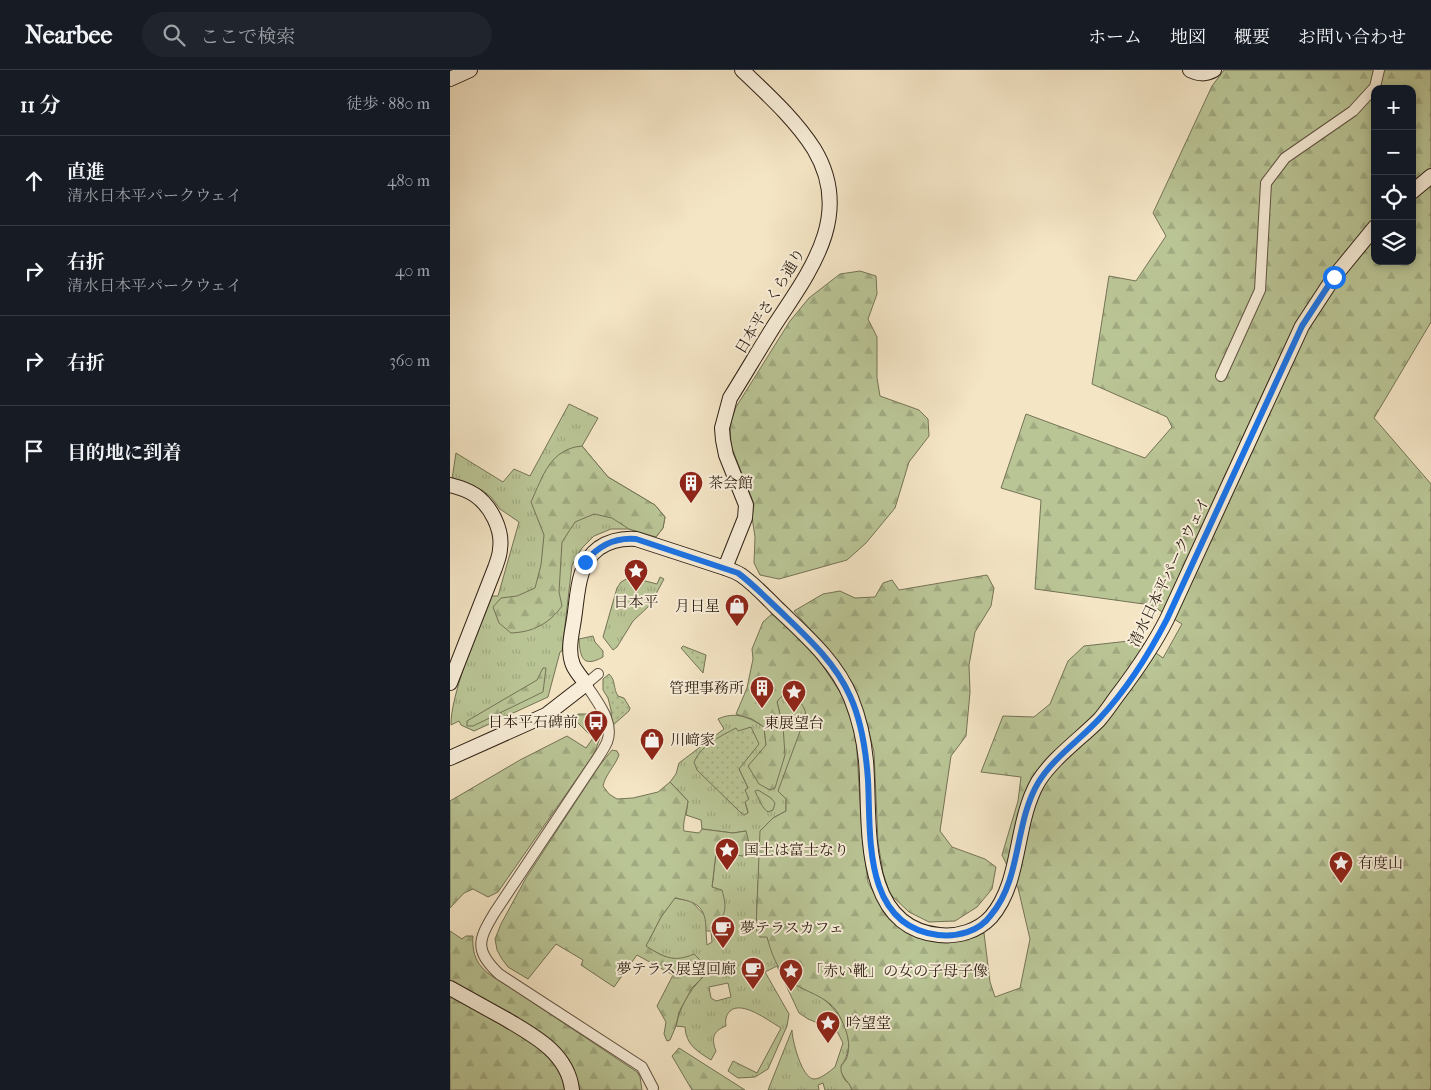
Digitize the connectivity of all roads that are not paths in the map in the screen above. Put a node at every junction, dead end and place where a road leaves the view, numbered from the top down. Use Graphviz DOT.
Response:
graph roads {
  1 [pos="468,70"];
  2 [pos="742,70"];
  3 [pos="1190,70"];
  4 [pos="1214,70"];
  5 [pos="1379,70"];
  6 [pos="450,79"];
  7 [pos="1431,176"];
  8 [pos="1416,189"];
  9 [pos="1371,232"];
  10 [pos="1221,376"];
  11 [pos="450,485"];
  12 [pos="725,568"];
  13 [pos="598,674"];
  14 [pos="450,683"];
  15 [pos="586,684"];
  16 [pos="451,755"];
  17 [pos="450,988"];
  18 [pos="654,1088"];
  19 [pos="572,1090"];
  1 -- 6 [label="street"];
  2 -- 12 [label="street, 日本平さくら通り"];
  3 -- 4 [label="street"];
  5 -- 10 [label="street"];
  7 -- 8 [label="street"];
  9 -- 12 [label="street, 清水日本平パークウェイ"];
  11 -- 14 [label="street"];
  12 -- 15 [label="street"];
  13 -- 15 [label="street"];
  15 -- 16 [label="street"];
  15 -- 18 [label="street"];
  17 -- 19 [label="street"];
}
